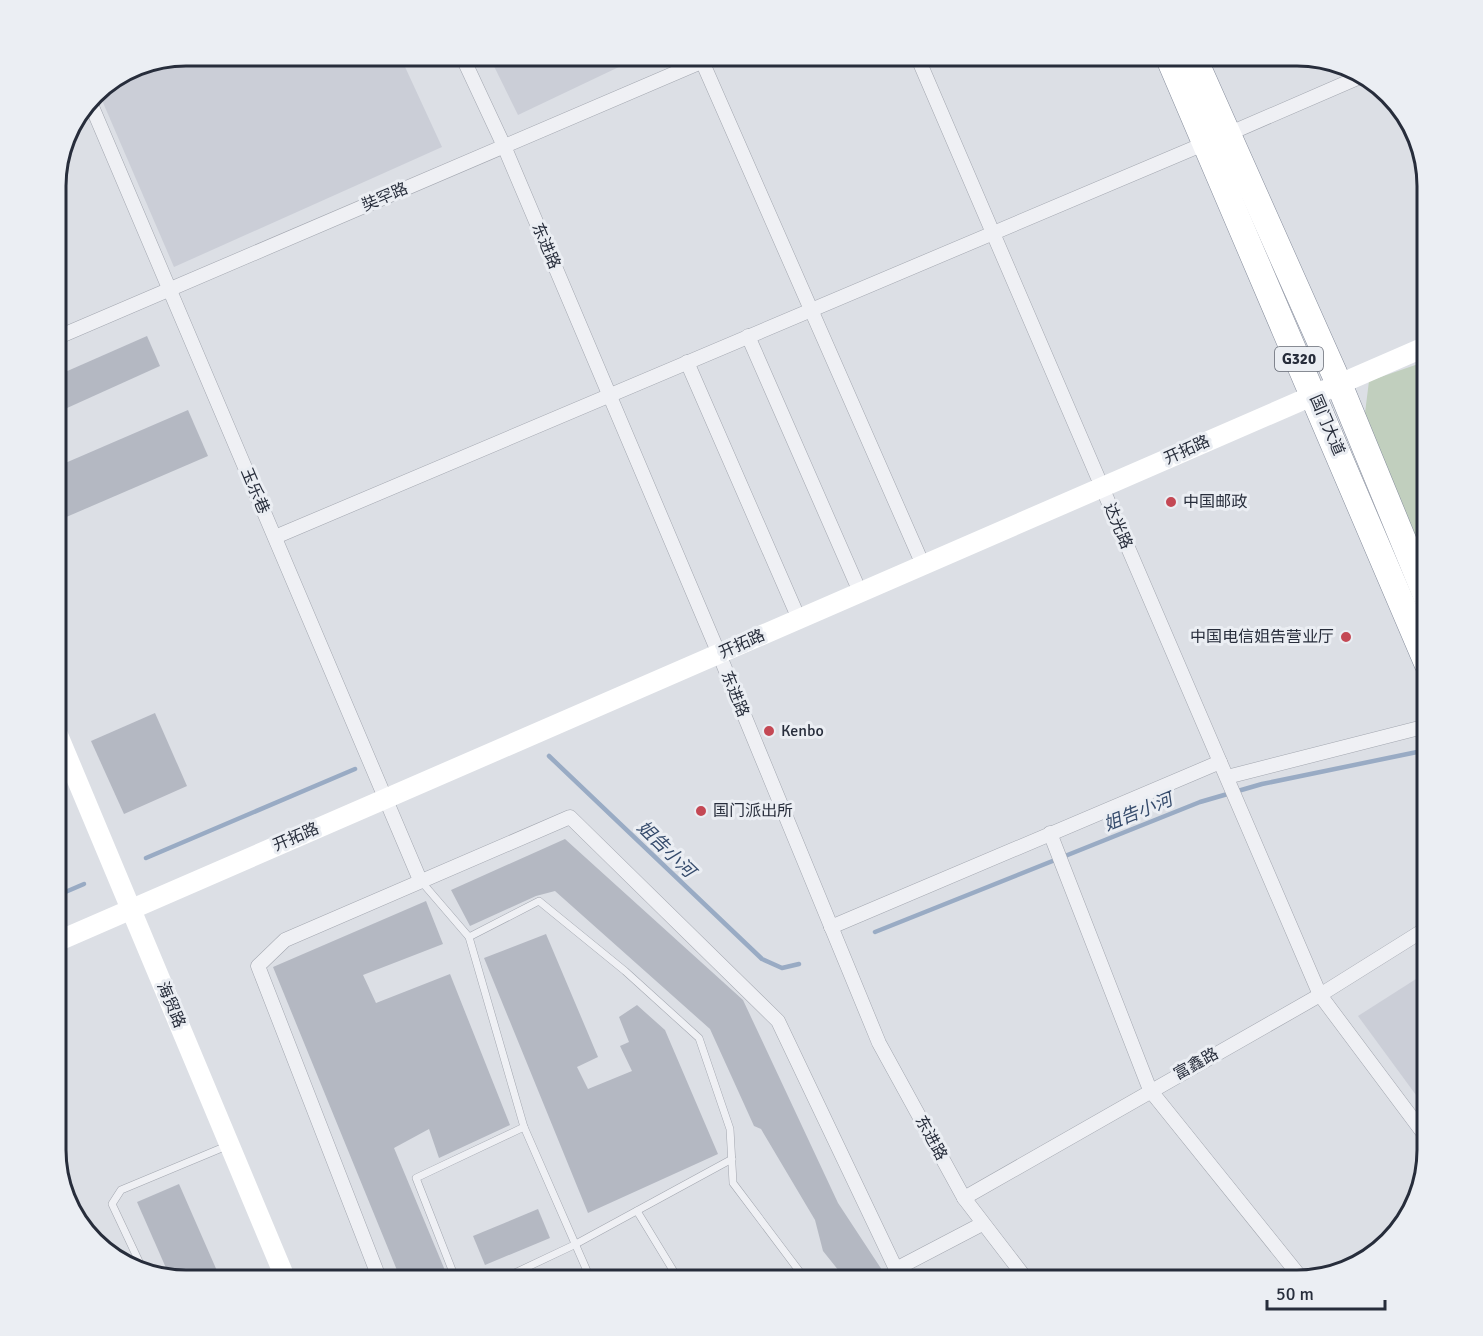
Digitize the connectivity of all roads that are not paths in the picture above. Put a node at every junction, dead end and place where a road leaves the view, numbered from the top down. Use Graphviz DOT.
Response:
graph roads {
  1 [pos="467,66"];
  2 [pos="690,66"];
  3 [pos="712,66"];
  4 [pos="921,66"];
  5 [pos="1174,66"];
  6 [pos="1196,66"];
  7 [pos="1353,80"];
  8 [pos="93,110"];
  9 [pos="1217,138"];
  10 [pos="504,146"];
  11 [pos="993,232"];
  12 [pos="169,290"];
  13 [pos="811,309"];
  14 [pos="66,334"];
  15 [pos="748,336"];
  16 [pos="1417,350"];
  17 [pos="687,362"];
  18 [pos="1339,384"];
  19 [pos="609,395"];
  20 [pos="1314,395"];
  21 [pos="1101,488"];
  22 [pos="275,537"];
  23 [pos="923,565"];
  24 [pos="1417,574"];
  25 [pos="860,592"];
  26 [pos="799,619"];
  27 [pos="1417,639"];
  28 [pos="719,654"];
  29 [pos="1417,729"];
  30 [pos="66,754"];
  31 [pos="1220,762"];
  32 [pos="1228,780"];
  33 [pos="386,798"];
  34 [pos="1050,832"];
  35 [pos="420,880"];
  36 [pos="131,909"];
  37 [pos="831,927"];
  38 [pos="1417,934"];
  39 [pos="469,937"];
  40 [pos="66,938"];
  41 [pos="1320,995"];
  42 [pos="1150,1090"];
  43 [pos="1417,1125"];
  44 [pos="525,1127"];
  45 [pos="228,1145"];
  46 [pos="732,1159"];
  47 [pos="964,1198"];
  48 [pos="637,1211"];
  49 [pos="982,1224"];
  50 [pos="574,1245"];
  51 [pos="138,1260"];
  52 [pos="896,1269"];
  53 [pos="281,1270"];
  54 [pos="376,1270"];
  55 [pos="452,1270"];
  56 [pos="523,1270"];
  57 [pos="586,1270"];
  58 [pos="673,1270"];
  59 [pos="798,1270"];
  60 [pos="1018,1270"];
  61 [pos="1295,1270"];
  1 -- 10 [label="street, 东进路"];
  2 -- 10 [label="street, 奘罕路"];
  3 -- 13 [label="street"];
  4 -- 11 [label="street, 达光路"];
  5 -- 9 [label="highway, 国门大道 / G320"];
  6 -- 9 [label="highway, 国门大道 / G320"];
  7 -- 9 [label="street"];
  8 -- 12 [label="street, 玉乐巷"];
  9 -- 11 [label="street"];
  9 -- 18 [label="highway, 国门大道 / G320"];
  9 -- 20 [label="highway, 国门大道 / G320"];
  10 -- 12 [label="street, 奘罕路"];
  10 -- 19 [label="street, 东进路"];
  11 -- 13 [label="street"];
  11 -- 21 [label="street, 达光路"];
  12 -- 14 [label="street, 奘罕路"];
  12 -- 22 [label="street, 玉乐巷"];
  13 -- 15 [label="street"];
  13 -- 23 [label="street"];
  15 -- 17 [label="street"];
  15 -- 25 [label="street"];
  16 -- 18 [label="street, 开拓路"];
  17 -- 19 [label="street"];
  17 -- 26 [label="street"];
  18 -- 20 [label="street, 开拓路"];
  18 -- 24 [label="highway, 国门大道 / G320"];
  19 -- 22 [label="street"];
  19 -- 28 [label="street, 东进路"];
  20 -- 21 [label="street, 开拓路"];
  20 -- 27 [label="highway, 国门大道 / G320"];
  21 -- 23 [label="street, 开拓路"];
  21 -- 31 [label="street, 达光路"];
  22 -- 33 [label="street, 玉乐巷"];
  23 -- 25 [label="street, 开拓路"];
  25 -- 26 [label="street, 开拓路"];
  26 -- 28 [label="street, 开拓路"];
  28 -- 33 [label="street, 开拓路"];
  28 -- 37 [label="street, 东进路"];
  29 -- 32 [label="street"];
  30 -- 36 [label="street, 海贸路"];
  31 -- 32 [label="street, 达光路"];
  31 -- 34 [label="street"];
  32 -- 41 [label="street, 达光路"];
  33 -- 35 [label="street, 玉乐巷"];
  33 -- 36 [label="street, 开拓路"];
  34 -- 37 [label="street"];
  34 -- 42 [label="street"];
  35 -- 39 [label="lane"];
  35 -- 52 [label="street"];
  35 -- 54 [label="street"];
  36 -- 40 [label="street, 开拓路"];
  36 -- 45 [label="street, 海贸路"];
  37 -- 47 [label="street, 东进路"];
  38 -- 41 [label="street, 富鑫路"];
  39 -- 44 [label="lane"];
  39 -- 46 [label="lane"];
  41 -- 42 [label="street, 富鑫路"];
  41 -- 43 [label="street, 达光路"];
  42 -- 47 [label="street, 富鑫路"];
  42 -- 61 [label="street"];
  44 -- 50 [label="lane"];
  44 -- 55 [label="lane"];
  45 -- 51 [label="lane"];
  45 -- 53 [label="street, 海贸路"];
  46 -- 48 [label="lane"];
  46 -- 59 [label="lane"];
  47 -- 49 [label="street, 东进路"];
  48 -- 50 [label="lane"];
  48 -- 58 [label="lane"];
  49 -- 52 [label="street"];
  49 -- 60 [label="street, 东进路"];
  50 -- 56 [label="lane"];
  50 -- 57 [label="lane"];
}
